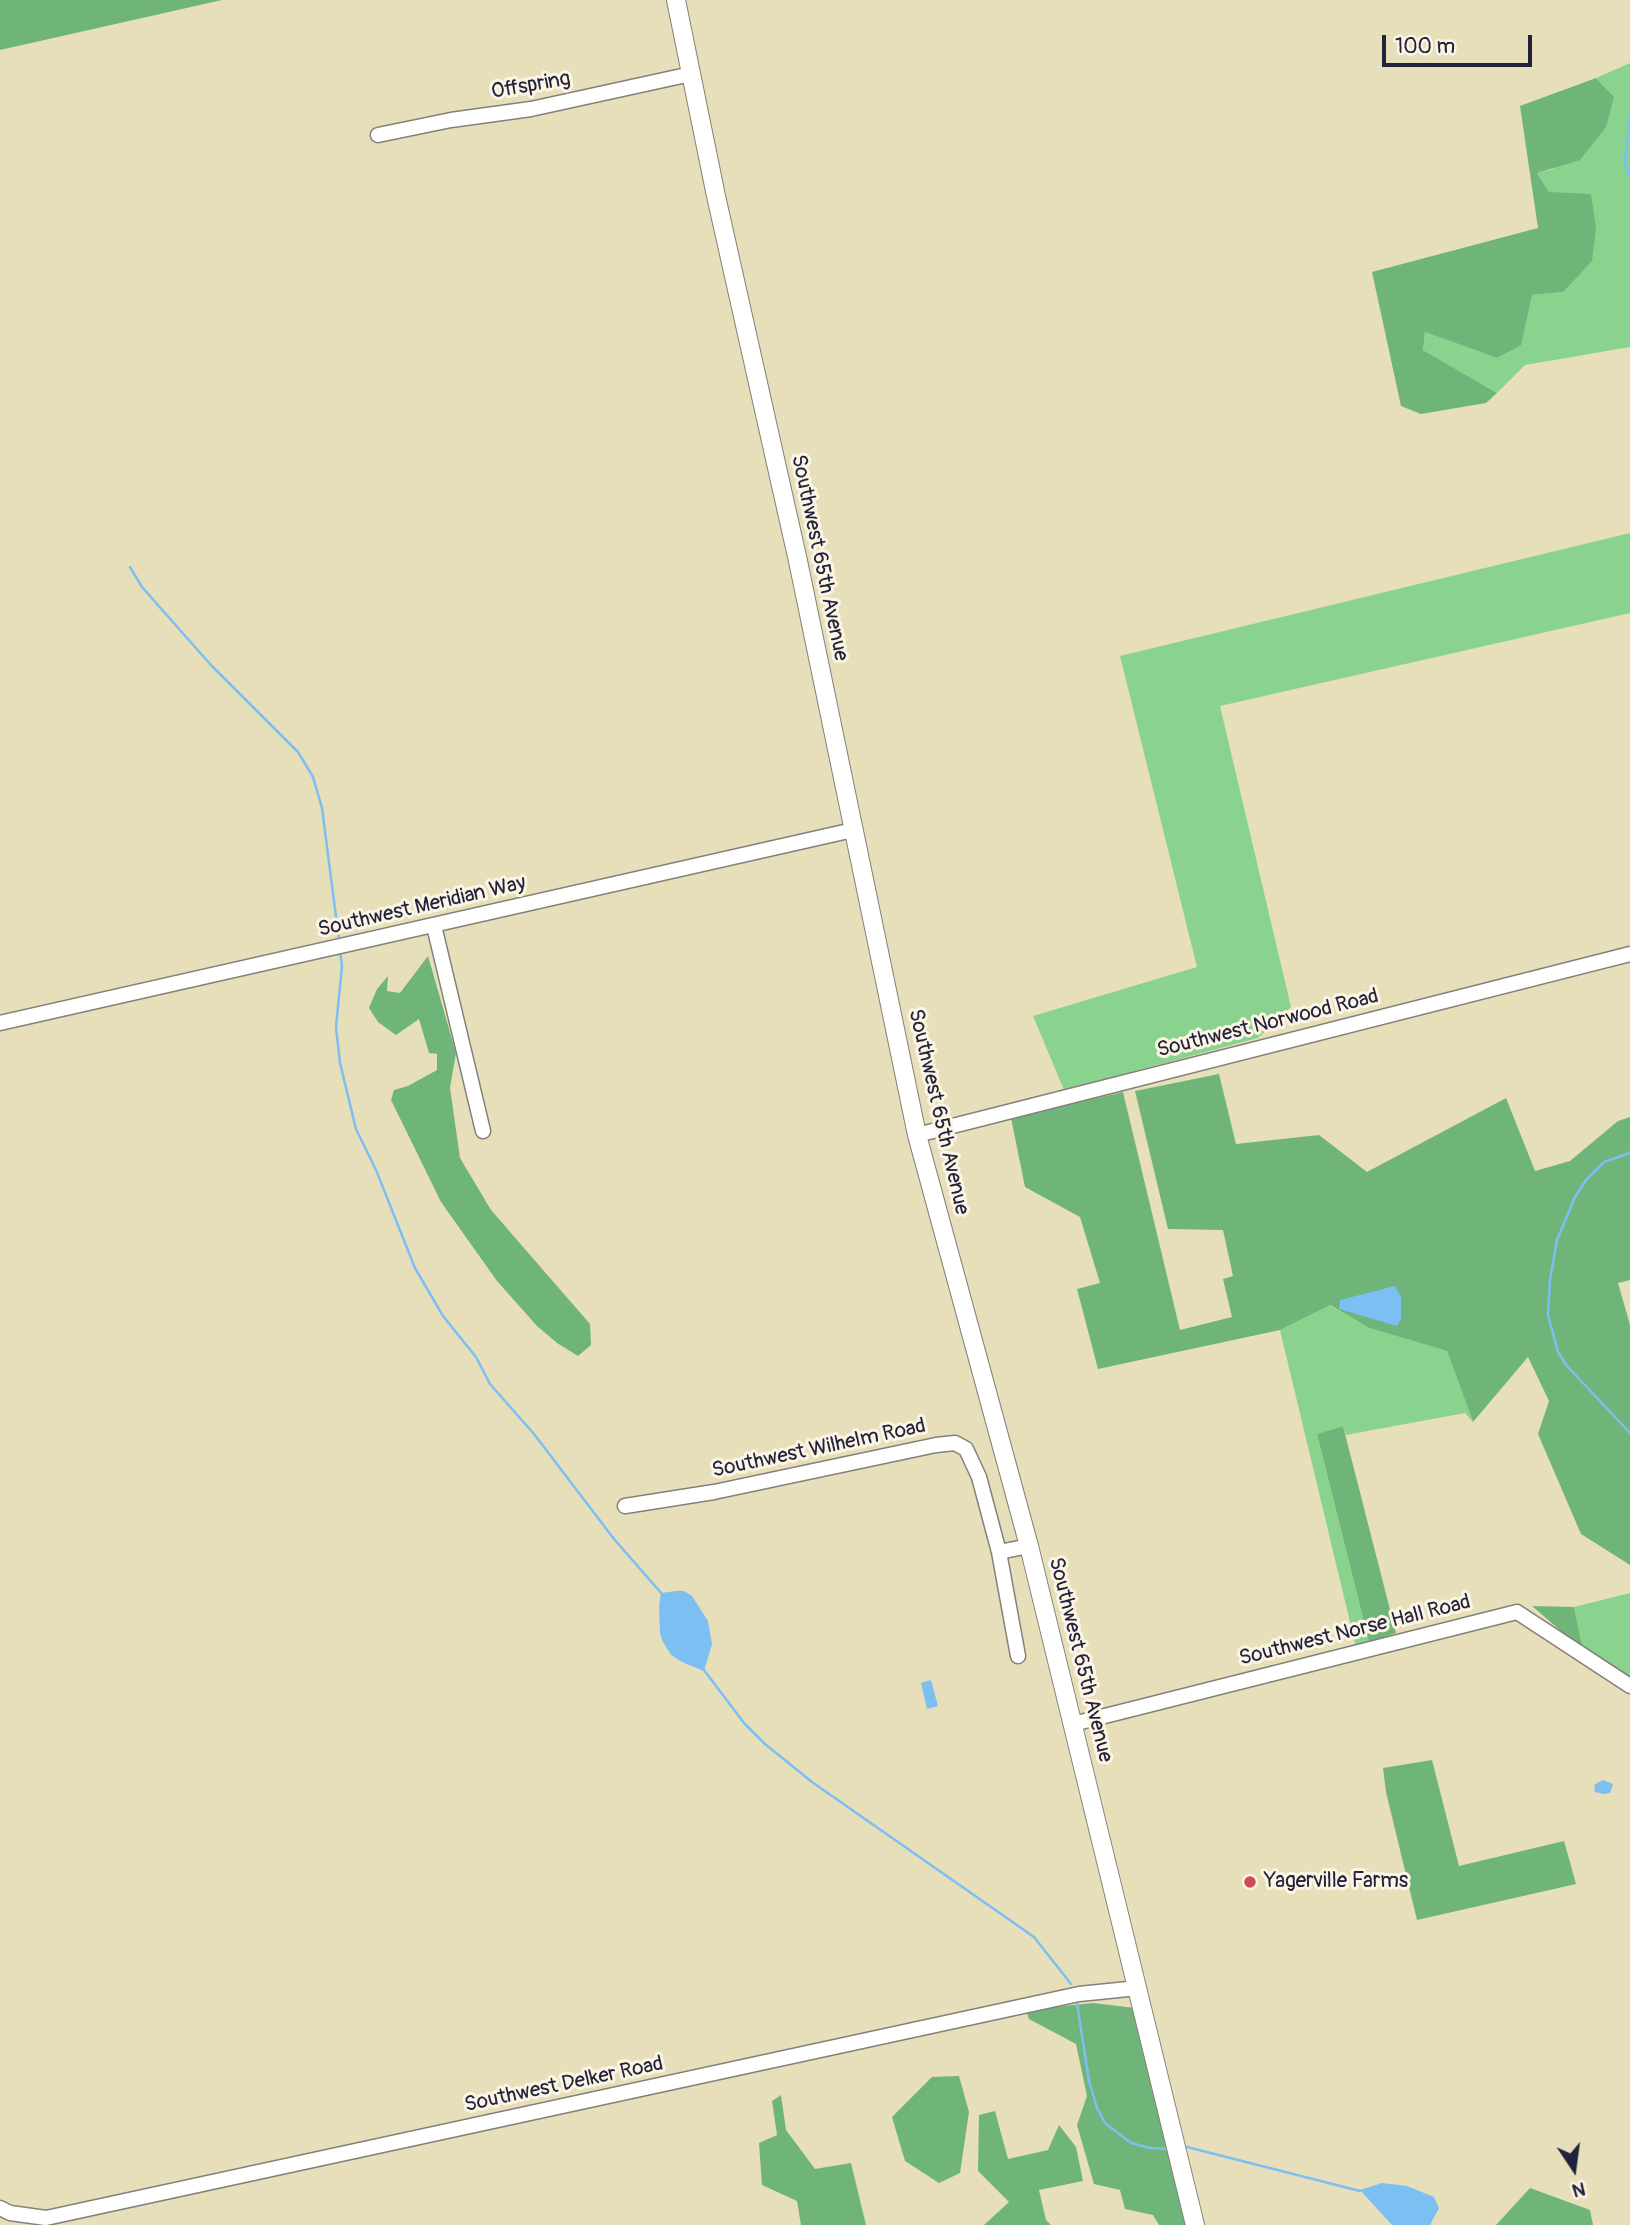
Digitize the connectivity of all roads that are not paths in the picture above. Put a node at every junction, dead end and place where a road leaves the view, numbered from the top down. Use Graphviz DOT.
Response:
graph roads {
  1 [pos="676,0"];
  2 [pos="691,74"];
  3 [pos="378,135"];
  4 [pos="853,830"];
  5 [pos="433,926"];
  6 [pos="1630,954"];
  7 [pos="0,1023"];
  8 [pos="484,1131"];
  9 [pos="917,1135"];
  10 [pos="625,1506"];
  11 [pos="1028,1546"];
  12 [pos="999,1552"];
  13 [pos="1017,1657"];
  14 [pos="1630,1686"];
  15 [pos="1073,1724"];
  16 [pos="1139,1988"];
  17 [pos="0,2208"];
  18 [pos="1195,2225"];
  1 -- 2 [label="main road, Southwest 65th Avenue"];
  2 -- 3 [label="street, Offspring"];
  2 -- 4 [label="main road, Southwest 65th Avenue"];
  4 -- 5 [label="street, Southwest Meridian Way"];
  4 -- 9 [label="main road, Southwest 65th Avenue"];
  5 -- 7 [label="street, Southwest Meridian Way"];
  5 -- 8 [label="street"];
  6 -- 9 [label="street, Southwest Norwood Road"];
  9 -- 11 [label="main road, Southwest 65th Avenue"];
  10 -- 12 [label="street, Southwest Wilhelm Road"];
  11 -- 12 [label="street"];
  11 -- 15 [label="main road, Southwest 65th Avenue"];
  12 -- 13 [label="street"];
  14 -- 15 [label="street, Southwest Norse Hall Road"];
  15 -- 16 [label="main road, Southwest 65th Avenue"];
  16 -- 17 [label="street, Southwest Delker Road"];
  16 -- 18 [label="main road, Southwest 65th Avenue"];
}
